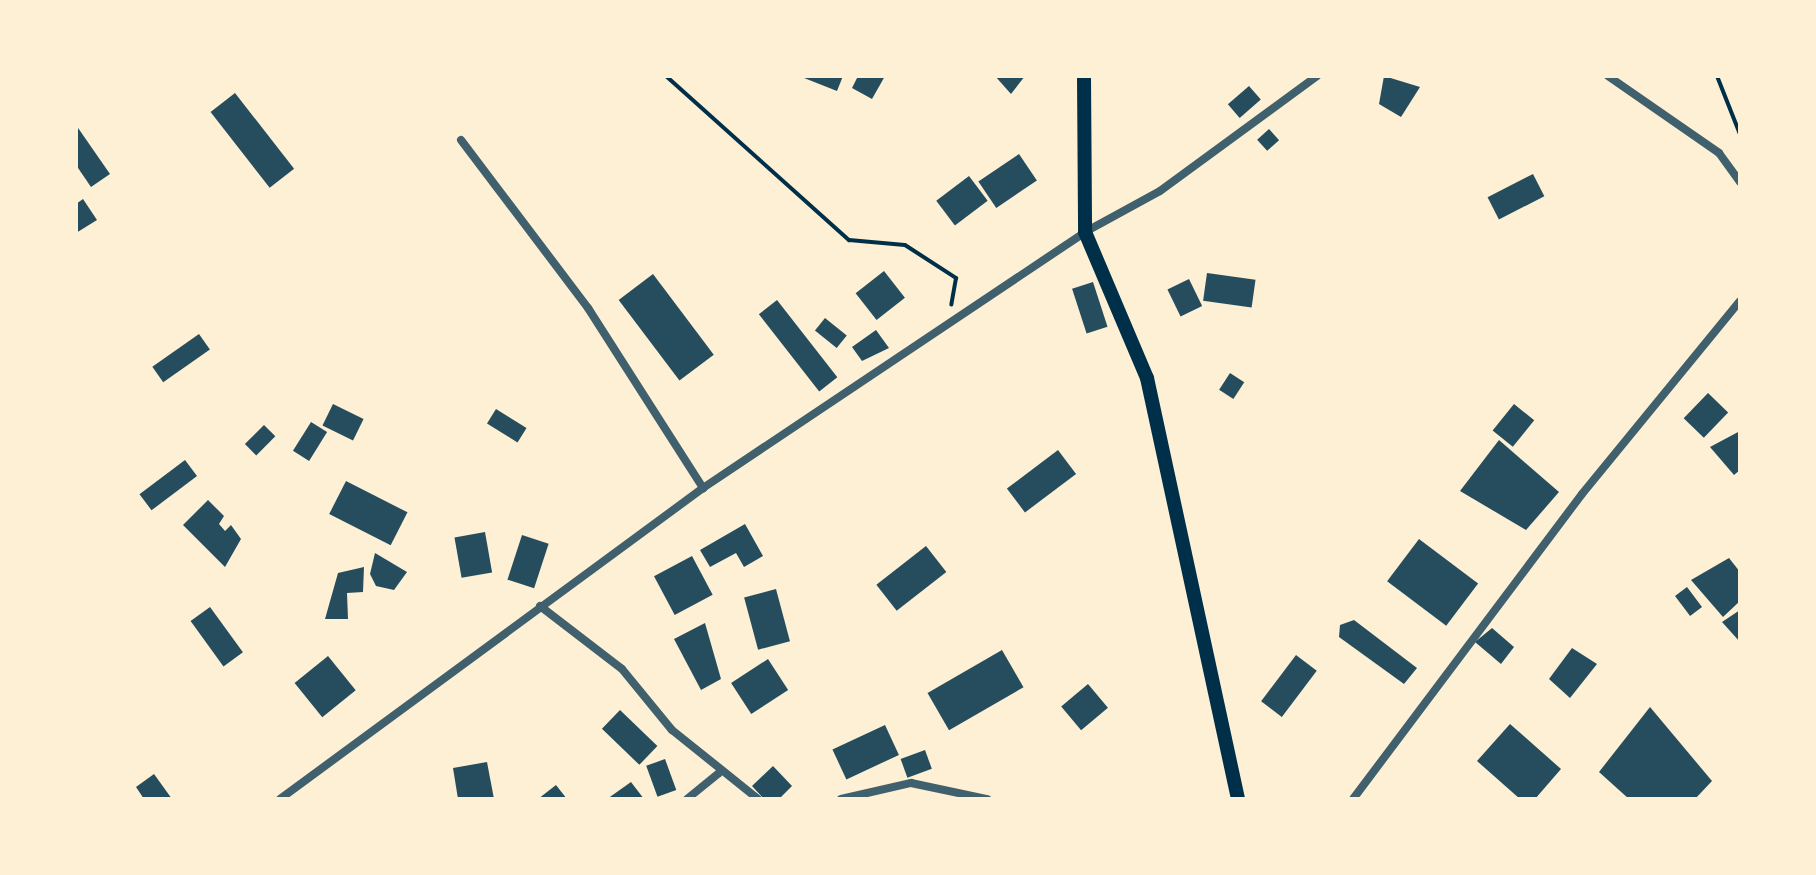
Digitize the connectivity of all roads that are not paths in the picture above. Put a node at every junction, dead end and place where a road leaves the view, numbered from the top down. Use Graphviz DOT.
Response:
graph roads {
  1 [pos="1084,76"];
  2 [pos="1317,76"];
  3 [pos="1608,76"];
  4 [pos="461,140"];
  5 [pos="1740,182"];
  6 [pos="1085,232"];
  7 [pos="1740,301"];
  8 [pos="703,488"];
  9 [pos="540,606"];
  10 [pos="719,773"];
  11 [pos="280,799"];
  12 [pos="687,799"];
  13 [pos="758,799"];
  14 [pos="841,799"];
  15 [pos="987,799"];
  16 [pos="1238,799"];
  17 [pos="1353,799"];
  1 -- 6 [label="main road"];
  2 -- 6 [label="street"];
  3 -- 5 [label="street"];
  4 -- 8 [label="street"];
  6 -- 8 [label="street"];
  6 -- 16 [label="main road"];
  7 -- 17 [label="street"];
  8 -- 9 [label="street"];
  9 -- 10 [label="street"];
  9 -- 11 [label="street"];
  10 -- 12 [label="street"];
  10 -- 13 [label="street"];
  14 -- 15 [label="street"];
}
